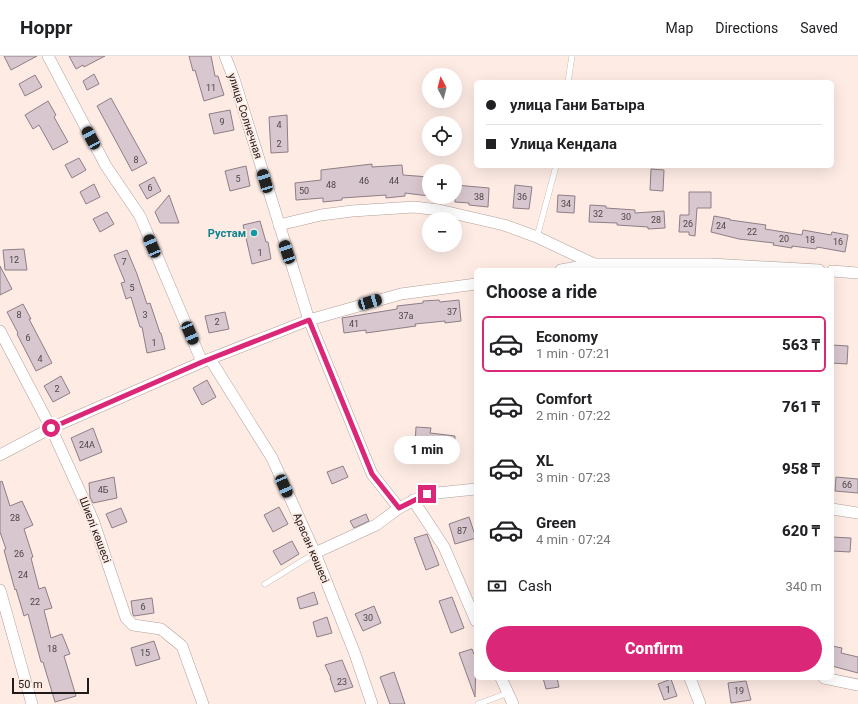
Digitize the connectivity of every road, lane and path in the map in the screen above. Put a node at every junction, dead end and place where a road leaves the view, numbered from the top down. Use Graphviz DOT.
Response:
graph roads {
  1 [pos="48,56"];
  2 [pos="225,56"];
  3 [pos="572,56"];
  4 [pos="568,80"];
  5 [pos="555,168"];
  6 [pos="279,225"];
  7 [pos="537,237"];
  8 [pos="594,264"];
  9 [pos="573,268"];
  10 [pos="782,268"];
  11 [pos="834,271"];
  12 [pos="858,273"];
  13 [pos="474,284"];
  14 [pos="309,320"];
  15 [pos="0,331"];
  16 [pos="206,360"];
  17 [pos="51,428"];
  18 [pos="0,455"];
  19 [pos="474,489"];
  20 [pos="413,500"];
  21 [pos="399,508"];
  22 [pos="834,509"];
  23 [pos="858,513"];
  24 [pos="315,553"];
  25 [pos="265,584"];
  26 [pos="0,590"];
  27 [pos="474,616"];
  28 [pos="502,680"];
  29 [pos="691,680"];
  30 [pos="834,680"];
  31 [pos="858,685"];
  32 [pos="508,693"];
  33 [pos="32,704"];
  34 [pos="203,704"];
  35 [pos="372,704"];
  36 [pos="478,704"];
  37 [pos="512,704"];
  38 [pos="700,704"];
  1 -- 16 [label="street, Арасан көшесі"];
  2 -- 6 [label="street, улица Солнечная"];
  3 -- 4 [label="lane"];
  5 -- 7 [label="lane"];
  6 -- 7 [label="street"];
  6 -- 14 [label="street, улица Солнечная"];
  7 -- 8 [label="street"];
  8 -- 9 [label="street"];
  8 -- 10 [label="street"];
  11 -- 12 [label="street"];
  13 -- 14 [label="street"];
  14 -- 16 [label="street"];
  14 -- 21 [label="street, улица Солнечная"];
  15 -- 17 [label="street, Шиелі көшесі"];
  16 -- 17 [label="street"];
  16 -- 24 [label="street, Арасан көшесі"];
  17 -- 18 [label="street"];
  17 -- 34 [label="street, Шиелі көшесі"];
  19 -- 20 [label="street"];
  20 -- 21 [label="street"];
  20 -- 27 [label="street"];
  21 -- 24 [label="street"];
  22 -- 23 [label="street"];
  24 -- 25 [label="lane"];
  24 -- 35 [label="street, Арасан көшесі"];
  26 -- 33 [label="street"];
  28 -- 32 [label="street"];
  29 -- 38 [label="street"];
  30 -- 31 [label="street"];
  32 -- 36 [label="lane"];
  32 -- 37 [label="street"];
}
